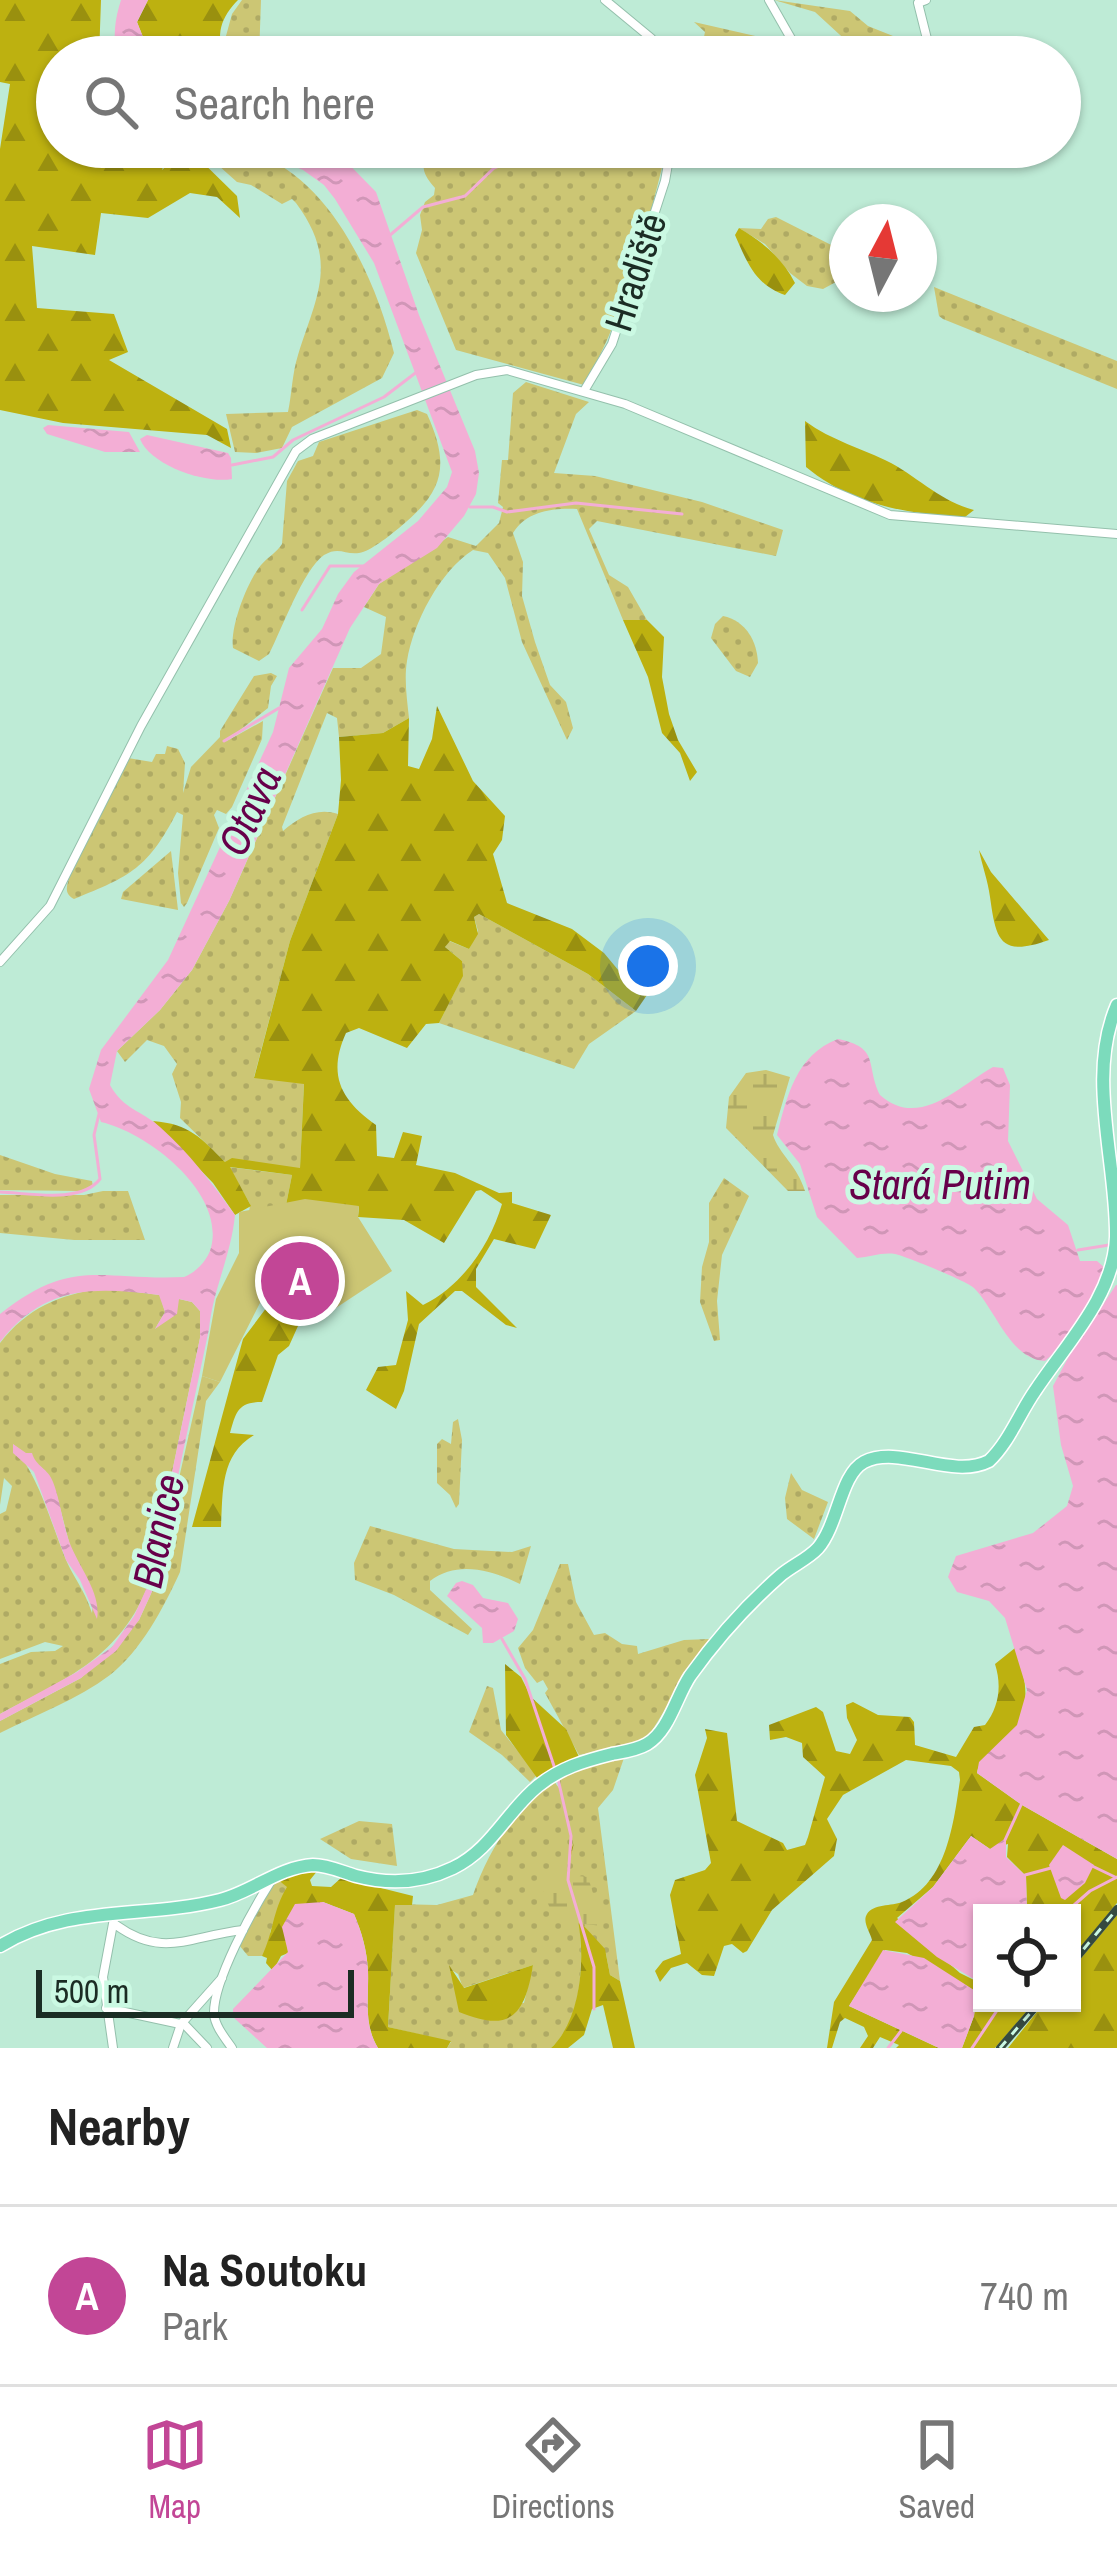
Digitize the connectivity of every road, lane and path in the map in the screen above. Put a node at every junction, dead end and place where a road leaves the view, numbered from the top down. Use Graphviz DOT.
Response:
graph roads {
  1 [pos="605,0"];
  2 [pos="770,0"];
  3 [pos="926,0"];
  4 [pos="649,36"];
  5 [pos="790,36"];
  6 [pos="926,36"];
  7 [pos="667,168"];
  8 [pos="584,391"];
  9 [pos="1117,534"];
  10 [pos="0,962"];
  11 [pos="1117,1005"];
  12 [pos="252,1897"];
  13 [pos="116,1918"];
  14 [pos="243,1930"];
  15 [pos="227,1931"];
  16 [pos="236,1945"];
  17 [pos="0,1946"];
  18 [pos="224,1978"];
  19 [pos="106,2008"];
  20 [pos="181,2024"];
  21 [pos="112,2048"];
  22 [pos="172,2048"];
  23 [pos="207,2048"];
  24 [pos="232,2048"];
  1 -- 4 [label="street"];
  2 -- 5 [label="street"];
  3 -- 6 [label="street"];
  7 -- 8 [label="street, Hradiště"];
  8 -- 9 [label="street"];
  8 -- 10 [label="street"];
  11 -- 12 [label="main road"];
  12 -- 13 [label="main road"];
  12 -- 14 [label="street"];
  13 -- 15 [label="street"];
  13 -- 17 [label="main road"];
  13 -- 19 [label="street"];
  14 -- 15 [label="street"];
  14 -- 16 [label="street"];
  15 -- 16 [label="street"];
  16 -- 18 [label="street"];
  18 -- 20 [label="street"];
  18 -- 24 [label="street"];
  19 -- 20 [label="street"];
  19 -- 21 [label="street"];
  20 -- 22 [label="street"];
  20 -- 23 [label="street"];
}
